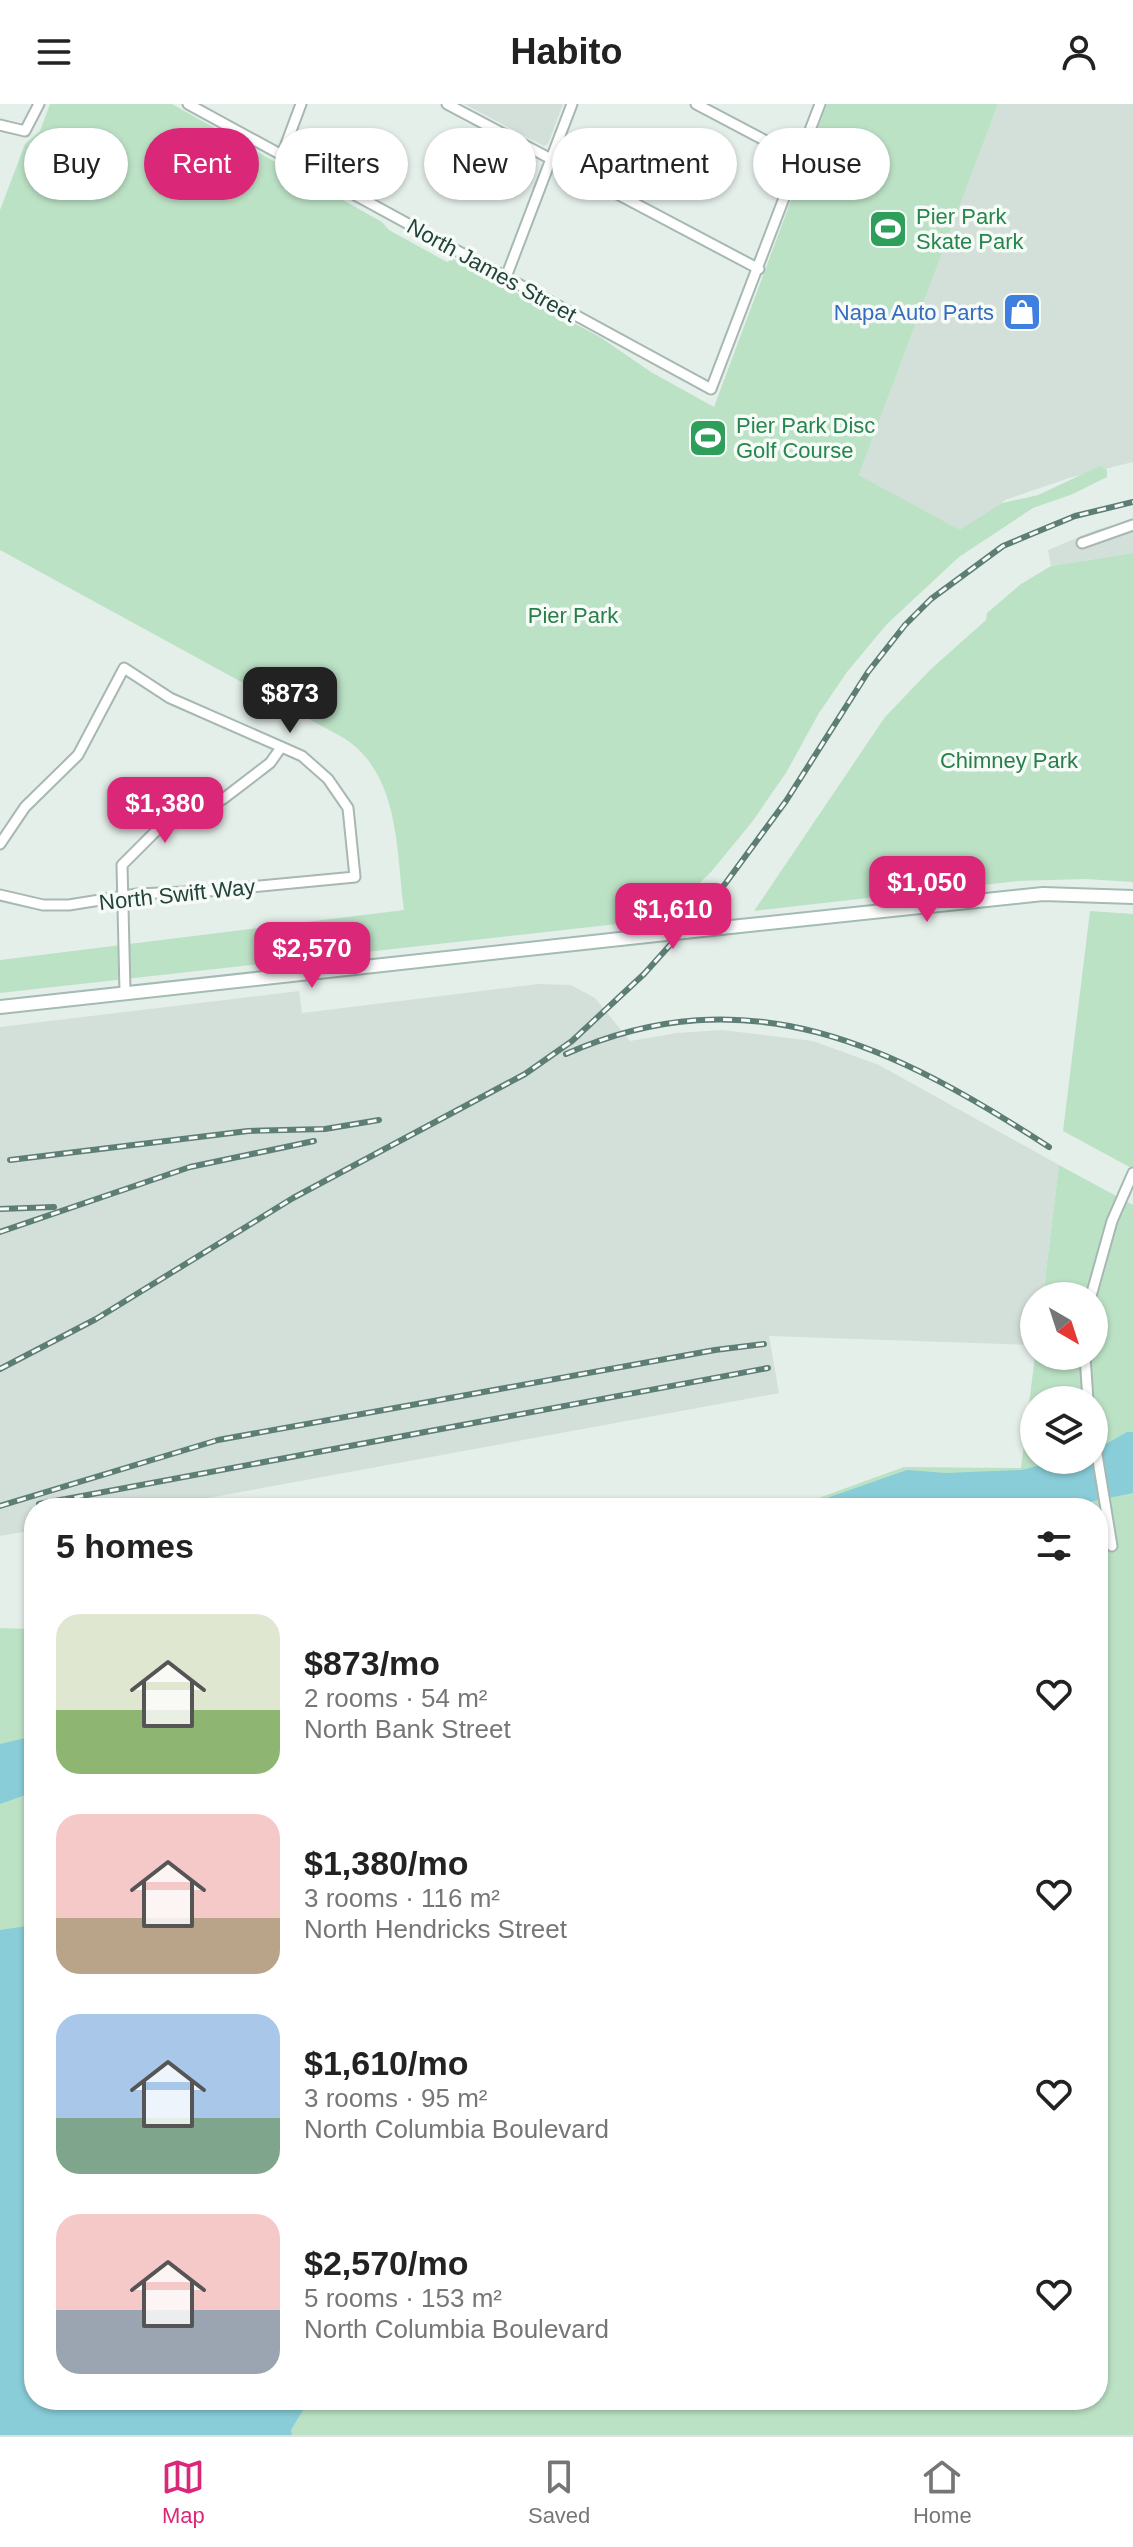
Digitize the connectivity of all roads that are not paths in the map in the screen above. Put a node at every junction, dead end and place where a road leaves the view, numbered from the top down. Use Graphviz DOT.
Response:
graph roads {
  1 [pos="39,104"];
  2 [pos="188,104"];
  3 [pos="301,104"];
  4 [pos="447,104"];
  5 [pos="572,104"];
  6 [pos="696,104"];
  7 [pos="820,104"];
  8 [pos="0,125"];
  9 [pos="292,128"];
  10 [pos="563,128"];
  11 [pos="811,128"];
  12 [pos="753,134"];
  13 [pos="275,151"];
  14 [pos="552,159"];
  15 [pos="365,200"];
  16 [pos="629,200"];
  17 [pos="785,200"];
  18 [pos="759,269"];
  19 [pos="506,277"];
  20 [pos="1133,525"];
  21 [pos="1082,543"];
  22 [pos="280,749"];
  23 [pos="0,844"];
  24 [pos="0,895"];
  25 [pos="122,896"];
  26 [pos="1133,897"];
  27 [pos="125,992"];
  28 [pos="0,1007"];
  29 [pos="1133,1173"];
  30 [pos="1095,1282"];
  31 [pos="1100,1474"];
  32 [pos="1104,1498"];
  33 [pos="1108,1522"];
  34 [pos="1112,1546"];
  1 -- 8 [label="street"];
  2 -- 13 [label="street, North James Street"];
  3 -- 9 [label="street"];
  4 -- 14 [label="street"];
  5 -- 10 [label="street"];
  6 -- 12 [label="street"];
  7 -- 11 [label="street"];
  14 -- 19 [label="street"];
  15 -- 19 [label="street, North James Street"];
  16 -- 18 [label="street"];
  17 -- 18 [label="street"];
  18 -- 19 [label="street, North James Street"];
  20 -- 21 [label="street"];
  22 -- 23 [label="street"];
  22 -- 25 [label="street"];
  22 -- 25 [label="street, North Swift Way"];
  24 -- 25 [label="street, North Swift Way"];
  25 -- 27 [label="street"];
  26 -- 27 [label="main road, bridge"];
  27 -- 28 [label="main road"];
  29 -- 30 [label="street"];
  31 -- 32 [label="street"];
  33 -- 34 [label="street"];
}
